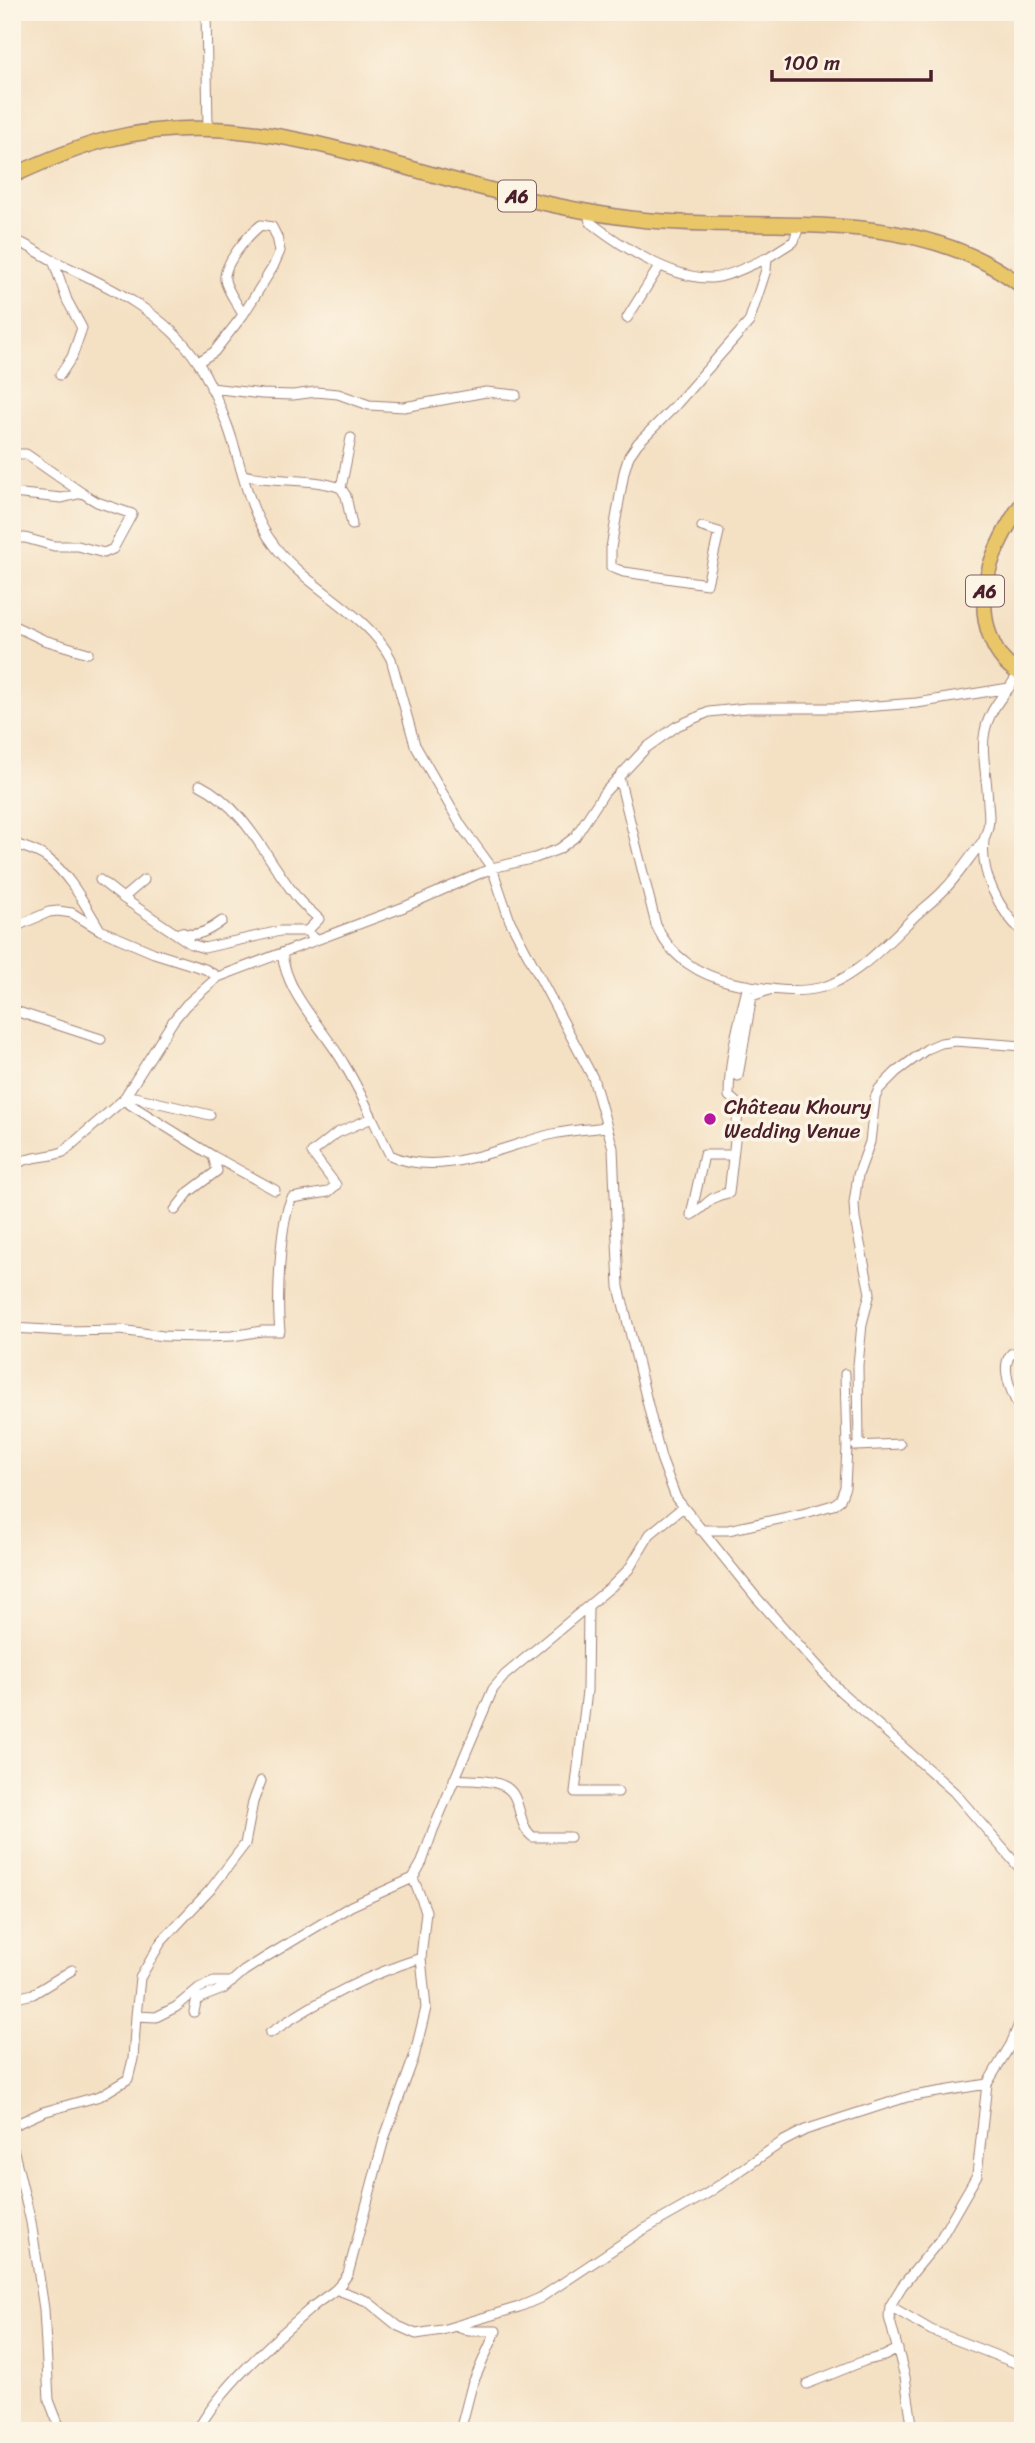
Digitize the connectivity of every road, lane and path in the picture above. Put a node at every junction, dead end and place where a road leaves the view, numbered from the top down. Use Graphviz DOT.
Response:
graph roads {
  1 [pos="206,12"];
  2 [pos="208,128"];
  3 [pos="12,176"];
  4 [pos="588,212"];
  5 [pos="799,226"];
  6 [pos="12,239"];
  7 [pos="767,258"];
  8 [pos="53,260"];
  9 [pos="659,267"];
  10 [pos="1023,287"];
  11 [pos="243,315"];
  12 [pos="627,318"];
  13 [pos="198,362"];
  14 [pos="60,375"];
  15 [pos="211,388"];
  16 [pos="516,395"];
  17 [pos="351,438"];
  18 [pos="12,454"];
  19 [pos="244,475"];
  20 [pos="341,488"];
  21 [pos="12,493"];
  22 [pos="82,494"];
  23 [pos="1023,502"];
  24 [pos="352,525"];
  25 [pos="702,527"];
  26 [pos="12,538"];
  27 [pos="12,631"];
  28 [pos="88,653"];
  29 [pos="1021,674"];
  30 [pos="1009,688"];
  31 [pos="619,777"];
  32 [pos="200,785"];
  33 [pos="984,840"];
  34 [pos="12,842"];
  35 [pos="492,868"];
  36 [pos="100,880"];
  37 [pos="144,880"];
  38 [pos="123,898"];
  39 [pos="222,921"];
  40 [pos="12,928"];
  41 [pos="100,930"];
  42 [pos="307,932"];
  43 [pos="1023,932"];
  44 [pos="178,935"];
  45 [pos="316,940"];
  46 [pos="282,953"];
  47 [pos="218,976"];
  48 [pos="748,985"];
  49 [pos="771,989"];
  50 [pos="12,1010"];
  51 [pos="101,1039"];
  52 [pos="1023,1046"];
  53 [pos="738,1076"];
  54 [pos="125,1098"];
  55 [pos="210,1115"];
  56 [pos="372,1118"];
  57 [pos="607,1127"];
  58 [pos="732,1155"];
  59 [pos="213,1156"];
  60 [pos="12,1166"];
  61 [pos="275,1190"];
  62 [pos="12,1194"];
  63 [pos="175,1210"];
  64 [pos="12,1222"];
  65 [pos="12,1328"];
  66 [pos="1023,1353"];
  67 [pos="845,1374"];
  68 [pos="1023,1417"];
  69 [pos="901,1444"];
  70 [pos="859,1445"];
  71 [pos="847,1447"];
  72 [pos="682,1508"];
  73 [pos="700,1530"];
  74 [pos="588,1606"];
  75 [pos="454,1779"];
  76 [pos="261,1781"];
  77 [pos="618,1792"];
  78 [pos="570,1837"];
  79 [pos="1023,1872"];
  80 [pos="413,1878"];
  81 [pos="421,1958"];
  82 [pos="72,1970"];
  83 [pos="232,1982"];
  84 [pos="12,1999"];
  85 [pos="194,2012"];
  86 [pos="1023,2014"];
  87 [pos="136,2017"];
  88 [pos="270,2033"];
  89 [pos="987,2084"];
  90 [pos="12,2126"];
  91 [pos="12,2144"];
  92 [pos="338,2290"];
  93 [pos="890,2306"];
  94 [pos="455,2326"];
  95 [pos="898,2348"];
  96 [pos="1023,2366"];
  97 [pos="807,2384"];
  98 [pos="61,2431"];
  99 [pos="197,2431"];
  100 [pos="460,2431"];
  101 [pos="913,2431"];
  1 -- 2 [label="street"];
  2 -- 3 [label="highway, A6"];
  2 -- 4 [label="highway, A6"];
  4 -- 5 [label="highway, A6"];
  4 -- 9 [label="street"];
  5 -- 7 [label="street"];
  5 -- 10 [label="highway, A6"];
  6 -- 8 [label="street"];
  7 -- 9 [label="street"];
  7 -- 25 [label="street"];
  8 -- 13 [label="street"];
  8 -- 14 [label="street"];
  9 -- 12 [label="street"];
  11 -- 11 [label="street"];
  11 -- 13 [label="street"];
  13 -- 15 [label="street"];
  15 -- 16 [label="street"];
  15 -- 19 [label="street"];
  17 -- 20 [label="street"];
  18 -- 22 [label="street"];
  19 -- 20 [label="street"];
  19 -- 35 [label="street"];
  20 -- 24 [label="street"];
  21 -- 22 [label="street"];
  22 -- 26 [label="street"];
  23 -- 29 [label="highway, A6"];
  27 -- 28 [label="street"];
  29 -- 30 [label="street"];
  30 -- 31 [label="street"];
  30 -- 33 [label="street"];
  31 -- 35 [label="street"];
  31 -- 48 [label="street"];
  32 -- 42 [label="street"];
  33 -- 43 [label="street"];
  33 -- 49 [label="street"];
  34 -- 41 [label="street"];
  35 -- 45 [label="street"];
  35 -- 57 [label="street"];
  36 -- 38 [label="street"];
  37 -- 38 [label="street"];
  38 -- 44 [label="street"];
  39 -- 44 [label="street"];
  40 -- 41 [label="street"];
  41 -- 47 [label="street"];
  42 -- 44 [label="street"];
  42 -- 45 [label="street"];
  45 -- 46 [label="street"];
  46 -- 47 [label="street"];
  46 -- 56 [label="street"];
  47 -- 54 [label="street"];
  48 -- 49 [label="street"];
  48 -- 58 [label="street"];
  49 -- 53 [label="street"];
  50 -- 51 [label="street"];
  52 -- 70 [label="street"];
  54 -- 55 [label="street"];
  54 -- 59 [label="street"];
  54 -- 60 [label="street"];
  56 -- 57 [label="street"];
  56 -- 65 [label="street"];
  57 -- 72 [label="street"];
  58 -- 58 [label="street"];
  59 -- 61 [label="street"];
  59 -- 63 [label="street"];
  62 -- 64 [label="street"];
  66 -- 68 [label="street"];
  67 -- 71 [label="street"];
  69 -- 70 [label="street"];
  70 -- 71 [label="street"];
  71 -- 73 [label="street"];
  72 -- 73 [label="street"];
  72 -- 74 [label="street"];
  73 -- 79 [label="street"];
  74 -- 75 [label="street"];
  74 -- 77 [label="street"];
  75 -- 78 [label="street"];
  75 -- 80 [label="street"];
  76 -- 87 [label="street"];
  80 -- 81 [label="street"];
  80 -- 83 [label="street"];
  81 -- 88 [label="street"];
  81 -- 92 [label="street"];
  82 -- 84 [label="street"];
  83 -- 85 [label="street"];
  83 -- 87 [label="street"];
  86 -- 89 [label="street"];
  87 -- 90 [label="street"];
  89 -- 93 [label="street"];
  89 -- 94 [label="street"];
  91 -- 98 [label="street"];
  92 -- 94 [label="street"];
  92 -- 99 [label="street"];
  93 -- 95 [label="street"];
  93 -- 96 [label="street"];
  94 -- 100 [label="street"];
  95 -- 97 [label="street"];
  95 -- 101 [label="street"];
}
